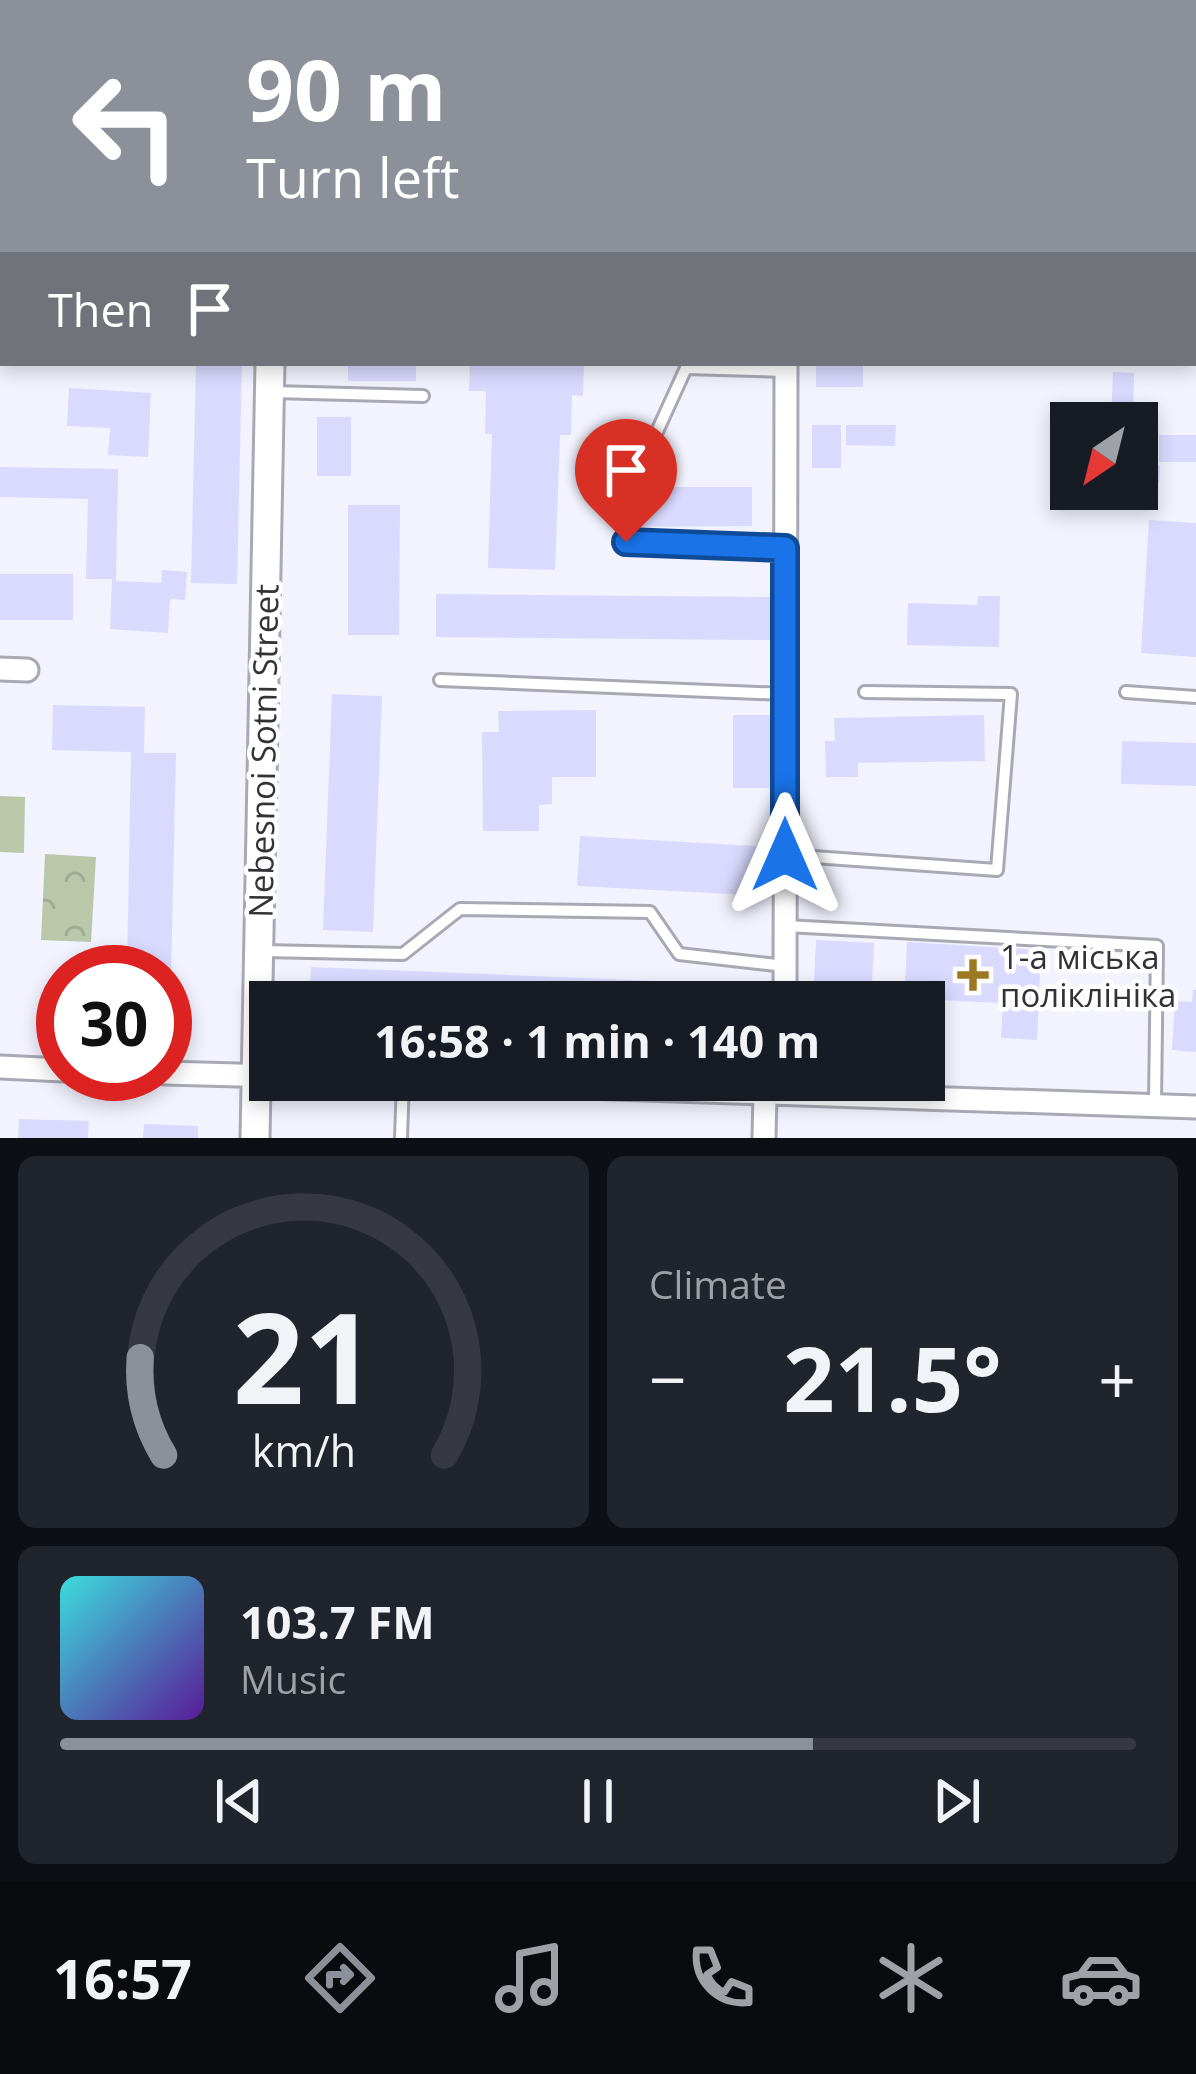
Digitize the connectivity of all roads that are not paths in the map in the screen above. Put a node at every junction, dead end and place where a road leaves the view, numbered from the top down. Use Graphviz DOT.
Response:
graph roads {
  1 [pos="270,366"];
  2 [pos="786,367"];
  3 [pos="269,392"];
  4 [pos="423,396"];
  5 [pos="646,458"];
  6 [pos="626,542"];
  7 [pos="785,548"];
  8 [pos="0,669"];
  9 [pos="27,670"];
  10 [pos="440,680"];
  11 [pos="866,692"];
  12 [pos="1126,692"];
  13 [pos="785,694"];
  14 [pos="1196,697"];
  15 [pos="785,855"];
  16 [pos="785,926"];
  17 [pos="260,950"];
  18 [pos="785,966"];
  19 [pos="261,981"];
  20 [pos="785,981"];
  21 [pos="0,1067"];
  22 [pos="36,1069"];
  23 [pos="192,1074"];
  24 [pos="249,1076"];
  25 [pos="945,1096"];
  26 [pos="261,1101"];
  27 [pos="402,1101"];
  28 [pos="775,1101"];
  29 [pos="1155,1105"];
  30 [pos="1196,1107"];
  31 [pos="256,1138"];
  32 [pos="401,1138"];
  33 [pos="764,1138"];
  1 -- 3 [label="street, Nebesnoi Sotni Street"];
  2 -- 5 [label="lane"];
  2 -- 7 [label="street"];
  3 -- 4 [label="lane"];
  3 -- 17 [label="street, Nebesnoi Sotni Street"];
  6 -- 7 [label="lane"];
  7 -- 13 [label="street"];
  8 -- 9 [label="street"];
  10 -- 13 [label="lane"];
  11 -- 15 [label="lane"];
  12 -- 14 [label="lane"];
  13 -- 15 [label="street"];
  15 -- 16 [label="street"];
  16 -- 18 [label="street"];
  16 -- 29 [label="lane"];
  17 -- 18 [label="lane"];
  17 -- 19 [label="street, Nebesnoi Sotni Street"];
  18 -- 20 [label="street"];
  21 -- 22 [label="street"];
  23 -- 24 [label="street"];
  25 -- 29 [label="street"];
  26 -- 31 [label="street, Nebesnoi Sotni Street"];
  27 -- 32 [label="lane"];
  28 -- 33 [label="street"];
  29 -- 30 [label="street"];
}
